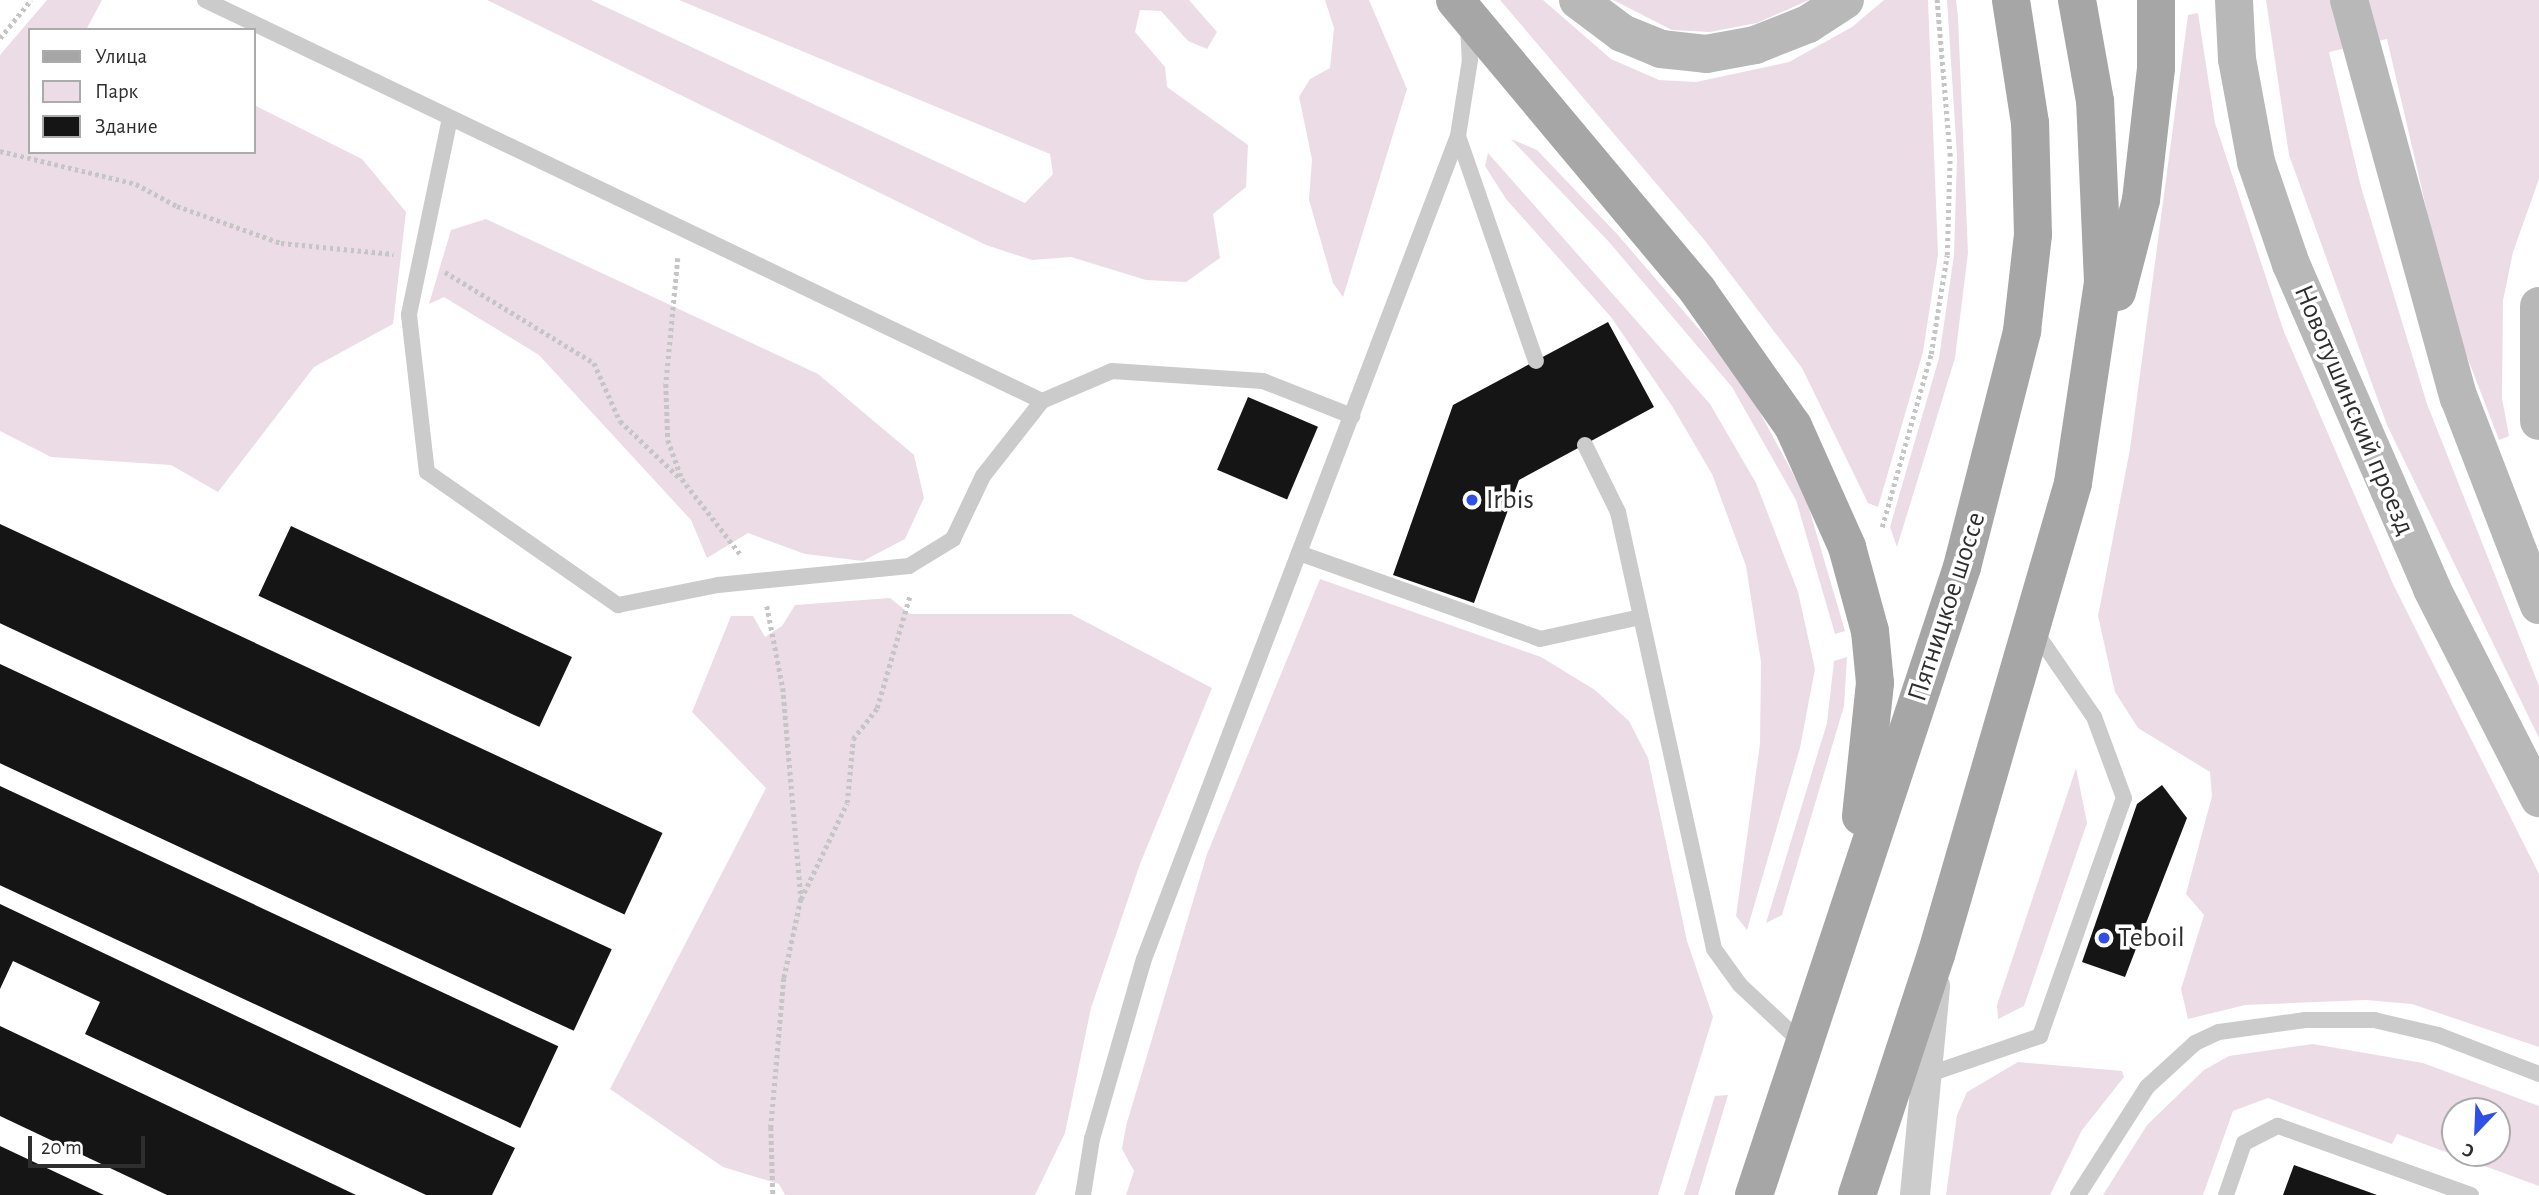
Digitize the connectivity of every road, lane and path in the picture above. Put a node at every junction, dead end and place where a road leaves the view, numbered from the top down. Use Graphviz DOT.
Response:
graph roads {
  1 [pos="31,0"];
  2 [pos="205,0"];
  3 [pos="1578,0"];
  4 [pos="1845,0"];
  5 [pos="1937,0"];
  6 [pos="2011,0"];
  7 [pos="2077,0"];
  8 [pos="2156,0"];
  9 [pos="2234,0"];
  10 [pos="2349,0"];
  11 [pos="1461,7"];
  12 [pos="0,38"];
  13 [pos="450,118"];
  14 [pos="1458,136"];
  15 [pos="0,150"];
  16 [pos="682,231"];
  17 [pos="418,263"];
  18 [pos="2539,306"];
  19 [pos="1536,361"];
  20 [pos="2092,374"];
  21 [pos="1042,401"];
  22 [pos="1352,416"];
  23 [pos="2539,421"];
  24 [pos="1585,445"];
  25 [pos="682,479"];
  26 [pos="1879,542"];
  27 [pos="1299,553"];
  28 [pos="926,555"];
  29 [pos="758,581"];
  30 [pos="2539,605"];
  31 [pos="1641,617"];
  32 [pos="2034,631"];
  33 [pos="2539,798"];
  34 [pos="801,900"];
  35 [pos="1849,902"];
  36 [pos="1936,955"];
  37 [pos="1802,1043"];
  38 [pos="1931,1070"];
  39 [pos="2539,1074"];
  40 [pos="1887,1105"];
  41 [pos="774,1195"];
  42 [pos="1083,1195"];
  43 [pos="1754,1195"];
  44 [pos="1857,1195"];
  45 [pos="1915,1195"];
  46 [pos="2078,1195"];
  47 [pos="2226,1195"];
  48 [pos="2471,1195"];
  1 -- 12 [label="path"];
  2 -- 13 [label="lane"];
  3 -- 4 [label="main road"];
  5 -- 26 [label="path"];
  6 -- 35 [label="main road, Пятницкое шоссе"];
  7 -- 20 [label="main road"];
  8 -- 20 [label="main road"];
  9 -- 33 [label="main road, Новотушинский проезд"];
  10 -- 30 [label="main road"];
  11 -- 14 [label="lane"];
  11 -- 35 [label="main road"];
  13 -- 16 [label="lane"];
  13 -- 17 [label="lane"];
  14 -- 19 [label="lane"];
  14 -- 22 [label="lane"];
  15 -- 17 [label="path"];
  16 -- 21 [label="lane"];
  16 -- 25 [label="path"];
  17 -- 25 [label="path"];
  17 -- 29 [label="lane"];
  18 -- 23 [label="main road"];
  20 -- 32 [label="main road"];
  21 -- 22 [label="lane"];
  21 -- 28 [label="lane"];
  22 -- 27 [label="lane"];
  24 -- 31 [label="lane"];
  25 -- 29 [label="path"];
  27 -- 31 [label="lane"];
  27 -- 42 [label="lane"];
  28 -- 29 [label="lane"];
  28 -- 34 [label="path"];
  29 -- 34 [label="path"];
  31 -- 37 [label="lane"];
  32 -- 36 [label="main road"];
  32 -- 38 [label="lane"];
  34 -- 41 [label="path"];
  35 -- 37 [label="main road, Пятницкое шоссе"];
  36 -- 38 [label="street"];
  36 -- 40 [label="main road"];
  37 -- 43 [label="main road, Пятницкое шоссе"];
  38 -- 40 [label="lane"];
  38 -- 45 [label="street"];
  39 -- 46 [label="lane"];
  40 -- 44 [label="main road"];
  47 -- 48 [label="lane"];
}
